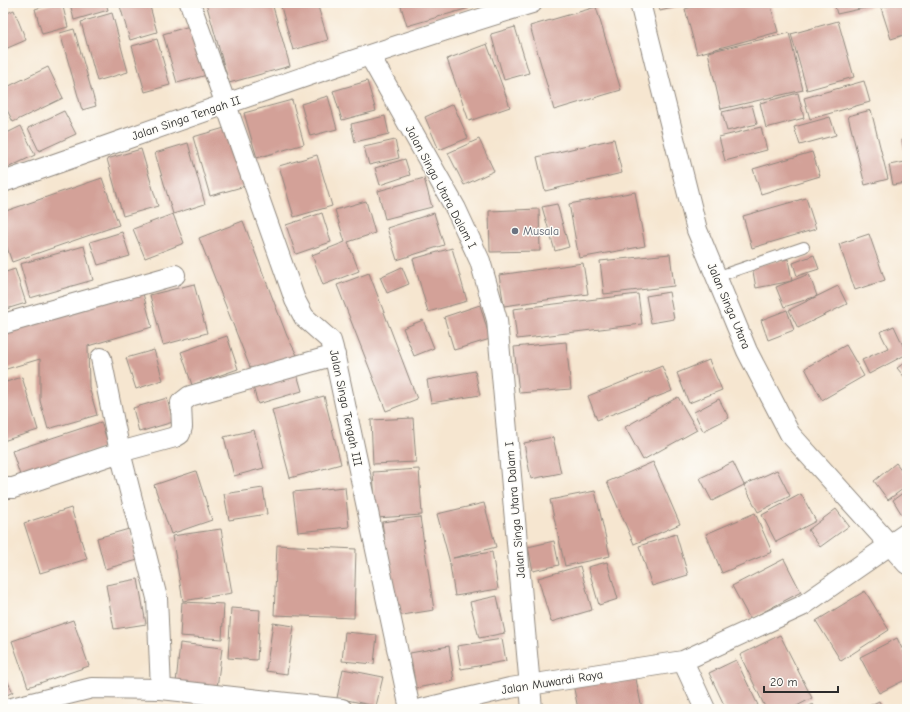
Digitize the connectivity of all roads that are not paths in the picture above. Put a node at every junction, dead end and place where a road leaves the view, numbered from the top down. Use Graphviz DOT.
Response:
graph roads {
  1 [pos="190,3"];
  2 [pos="532,3"];
  3 [pos="640,3"];
  4 [pos="370,56"];
  5 [pos="227,104"];
  6 [pos="3,182"];
  7 [pos="804,248"];
  8 [pos="175,274"];
  9 [pos="716,277"];
  10 [pos="3,324"];
  11 [pos="335,354"];
  12 [pos="101,358"];
  13 [pos="120,452"];
  14 [pos="3,488"];
  15 [pos="907,533"];
  16 [pos="891,544"];
  17 [pos="907,564"];
  18 [pos="683,661"];
  19 [pos="531,685"];
  20 [pos="160,689"];
  21 [pos="295,706"];
  22 [pos="8,709"];
  23 [pos="342,709"];
  24 [pos="410,709"];
  25 [pos="422,709"];
  26 [pos="532,709"];
  27 [pos="705,709"];
  1 -- 5 [label="street, Jalan Singa Tengah III"];
  2 -- 4 [label="street"];
  3 -- 9 [label="street, Jalan Singa Utara"];
  4 -- 5 [label="street, Jalan Singa Tengah II"];
  4 -- 19 [label="street, Jalan Singa Utara Dalam I"];
  5 -- 6 [label="street, Jalan Singa Tengah II"];
  5 -- 11 [label="street, Jalan Singa Tengah III"];
  7 -- 9 [label="lane"];
  8 -- 10 [label="street"];
  9 -- 16 [label="street, Jalan Singa Utara"];
  11 -- 13 [label="street"];
  11 -- 24 [label="street, Jalan Singa Tengah III"];
  12 -- 13 [label="street"];
  13 -- 14 [label="street"];
  13 -- 20 [label="street"];
  15 -- 16 [label="street"];
  16 -- 17 [label="street, Jalan Singa Utara"];
  16 -- 18 [label="street"];
  18 -- 19 [label="street, Jalan Muwardi Raya"];
  18 -- 27 [label="street"];
  19 -- 25 [label="street, Jalan Muwardi Raya"];
  19 -- 26 [label="street, Jalan Singa Utara Dalam I"];
  20 -- 21 [label="street"];
  20 -- 22 [label="street"];
  21 -- 23 [label="street"];
}
